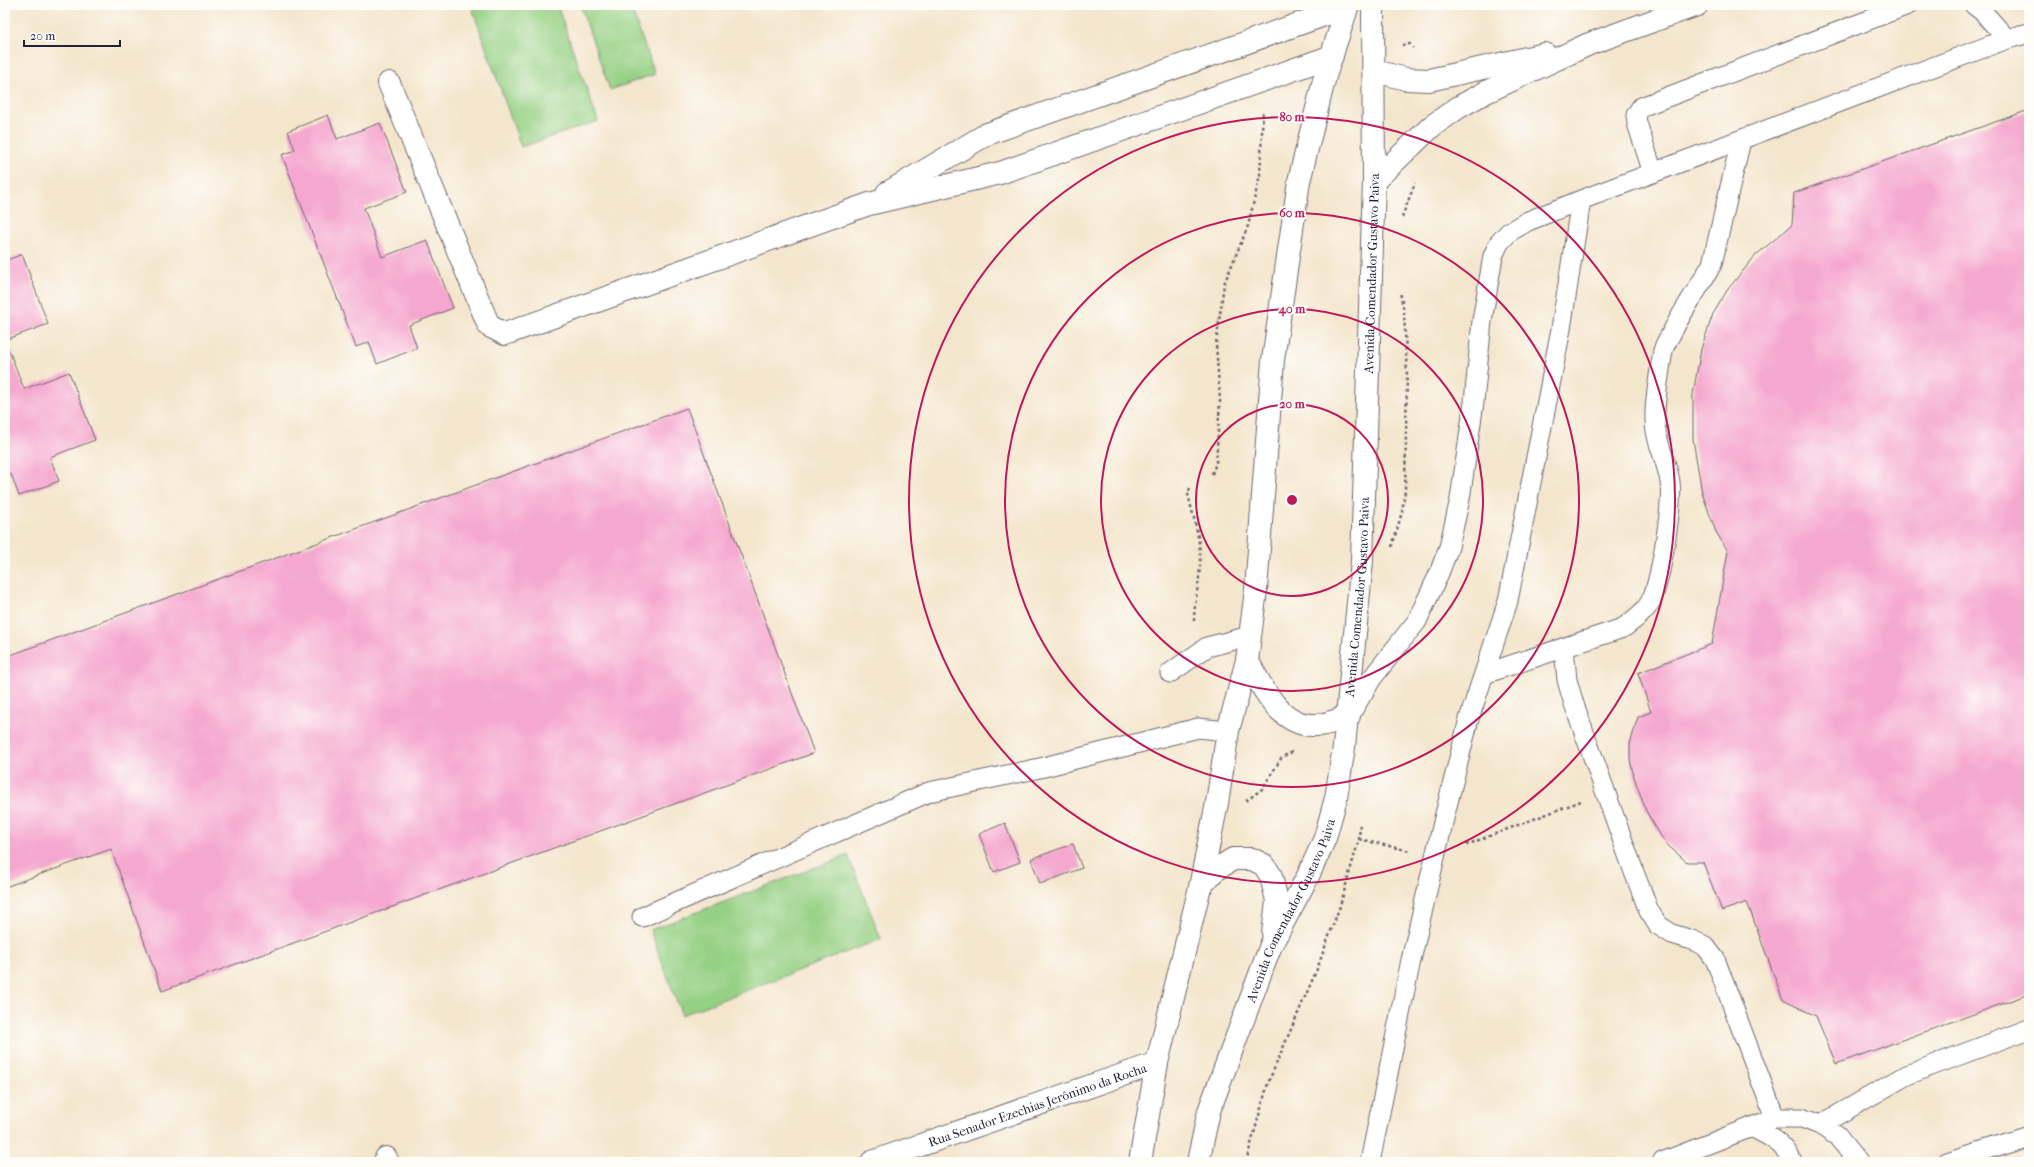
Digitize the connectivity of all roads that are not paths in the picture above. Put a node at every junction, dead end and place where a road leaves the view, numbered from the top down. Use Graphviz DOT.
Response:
graph roads {
  1 [pos="1373,5"];
  2 [pos="1697,5"];
  3 [pos="1908,5"];
  4 [pos="1974,5"];
  5 [pos="1348,6"];
  6 [pos="2029,33"];
  7 [pos="2007,39"];
  8 [pos="1589,44"];
  9 [pos="1332,56"];
  10 [pos="1375,71"];
  11 [pos="389,83"];
  12 [pos="1741,140"];
  13 [pos="1653,173"];
  14 [pos="1374,181"];
  15 [pos="1581,200"];
  16 [pos="869,204"];
  17 [pos="1250,636"];
  18 [pos="1564,648"];
  19 [pos="1247,660"];
  20 [pos="1170,673"];
  21 [pos="1484,674"];
  22 [pos="1349,716"];
  23 [pos="1228,731"];
  24 [pos="1200,888"];
  25 [pos="642,917"];
  26 [pos="1272,944"];
  27 [pos="2029,1029"];
  28 [pos="1157,1063"];
  29 [pos="1775,1118"];
  30 [pos="1820,1125"];
  31 [pos="1751,1127"];
  32 [pos="2029,1136"];
  33 [pos="872,1162"];
  34 [pos="1140,1162"];
  35 [pos="1198,1162"];
  36 [pos="1370,1162"];
  37 [pos="1662,1162"];
  38 [pos="1792,1162"];
  39 [pos="1858,1162"];
  40 [pos="1947,1162"];
  1 -- 10 [label="main road, Avenida Comendador Gustavo Paiva"];
  2 -- 8 [label="main road"];
  3 -- 13 [label="lane"];
  4 -- 7 [label="lane"];
  5 -- 9 [label="main road"];
  5 -- 16 [label="main road"];
  6 -- 7 [label="lane"];
  7 -- 12 [label="lane"];
  8 -- 10 [label="main road"];
  8 -- 14 [label="main road"];
  9 -- 16 [label="main road"];
  9 -- 17 [label="main road"];
  10 -- 14 [label="main road, Avenida Comendador Gustavo Paiva"];
  11 -- 16 [label="main road"];
  12 -- 13 [label="lane"];
  12 -- 18 [label="lane"];
  13 -- 15 [label="lane"];
  14 -- 22 [label="main road, Avenida Comendador Gustavo Paiva"];
  15 -- 21 [label="lane"];
  15 -- 22 [label="lane"];
  17 -- 19 [label="main road"];
  17 -- 20 [label="lane"];
  18 -- 21 [label="lane"];
  18 -- 29 [label="lane"];
  19 -- 22 [label="main road"];
  19 -- 23 [label="main road"];
  21 -- 36 [label="lane"];
  22 -- 26 [label="main road, Avenida Comendador Gustavo Paiva"];
  23 -- 24 [label="main road"];
  23 -- 25 [label="lane"];
  24 -- 26 [label="main road"];
  24 -- 28 [label="main road"];
  26 -- 35 [label="main road, Avenida Comendador Gustavo Paiva"];
  27 -- 30 [label="lane"];
  28 -- 33 [label="main road, Rua Senador Ezechias Jerônimo da Rocha"];
  28 -- 34 [label="main road"];
  29 -- 30 [label="lane"];
  29 -- 31 [label="lane"];
  30 -- 39 [label="lane"];
  31 -- 37 [label="lane"];
  31 -- 38 [label="lane"];
  32 -- 40 [label="lane"];
}
